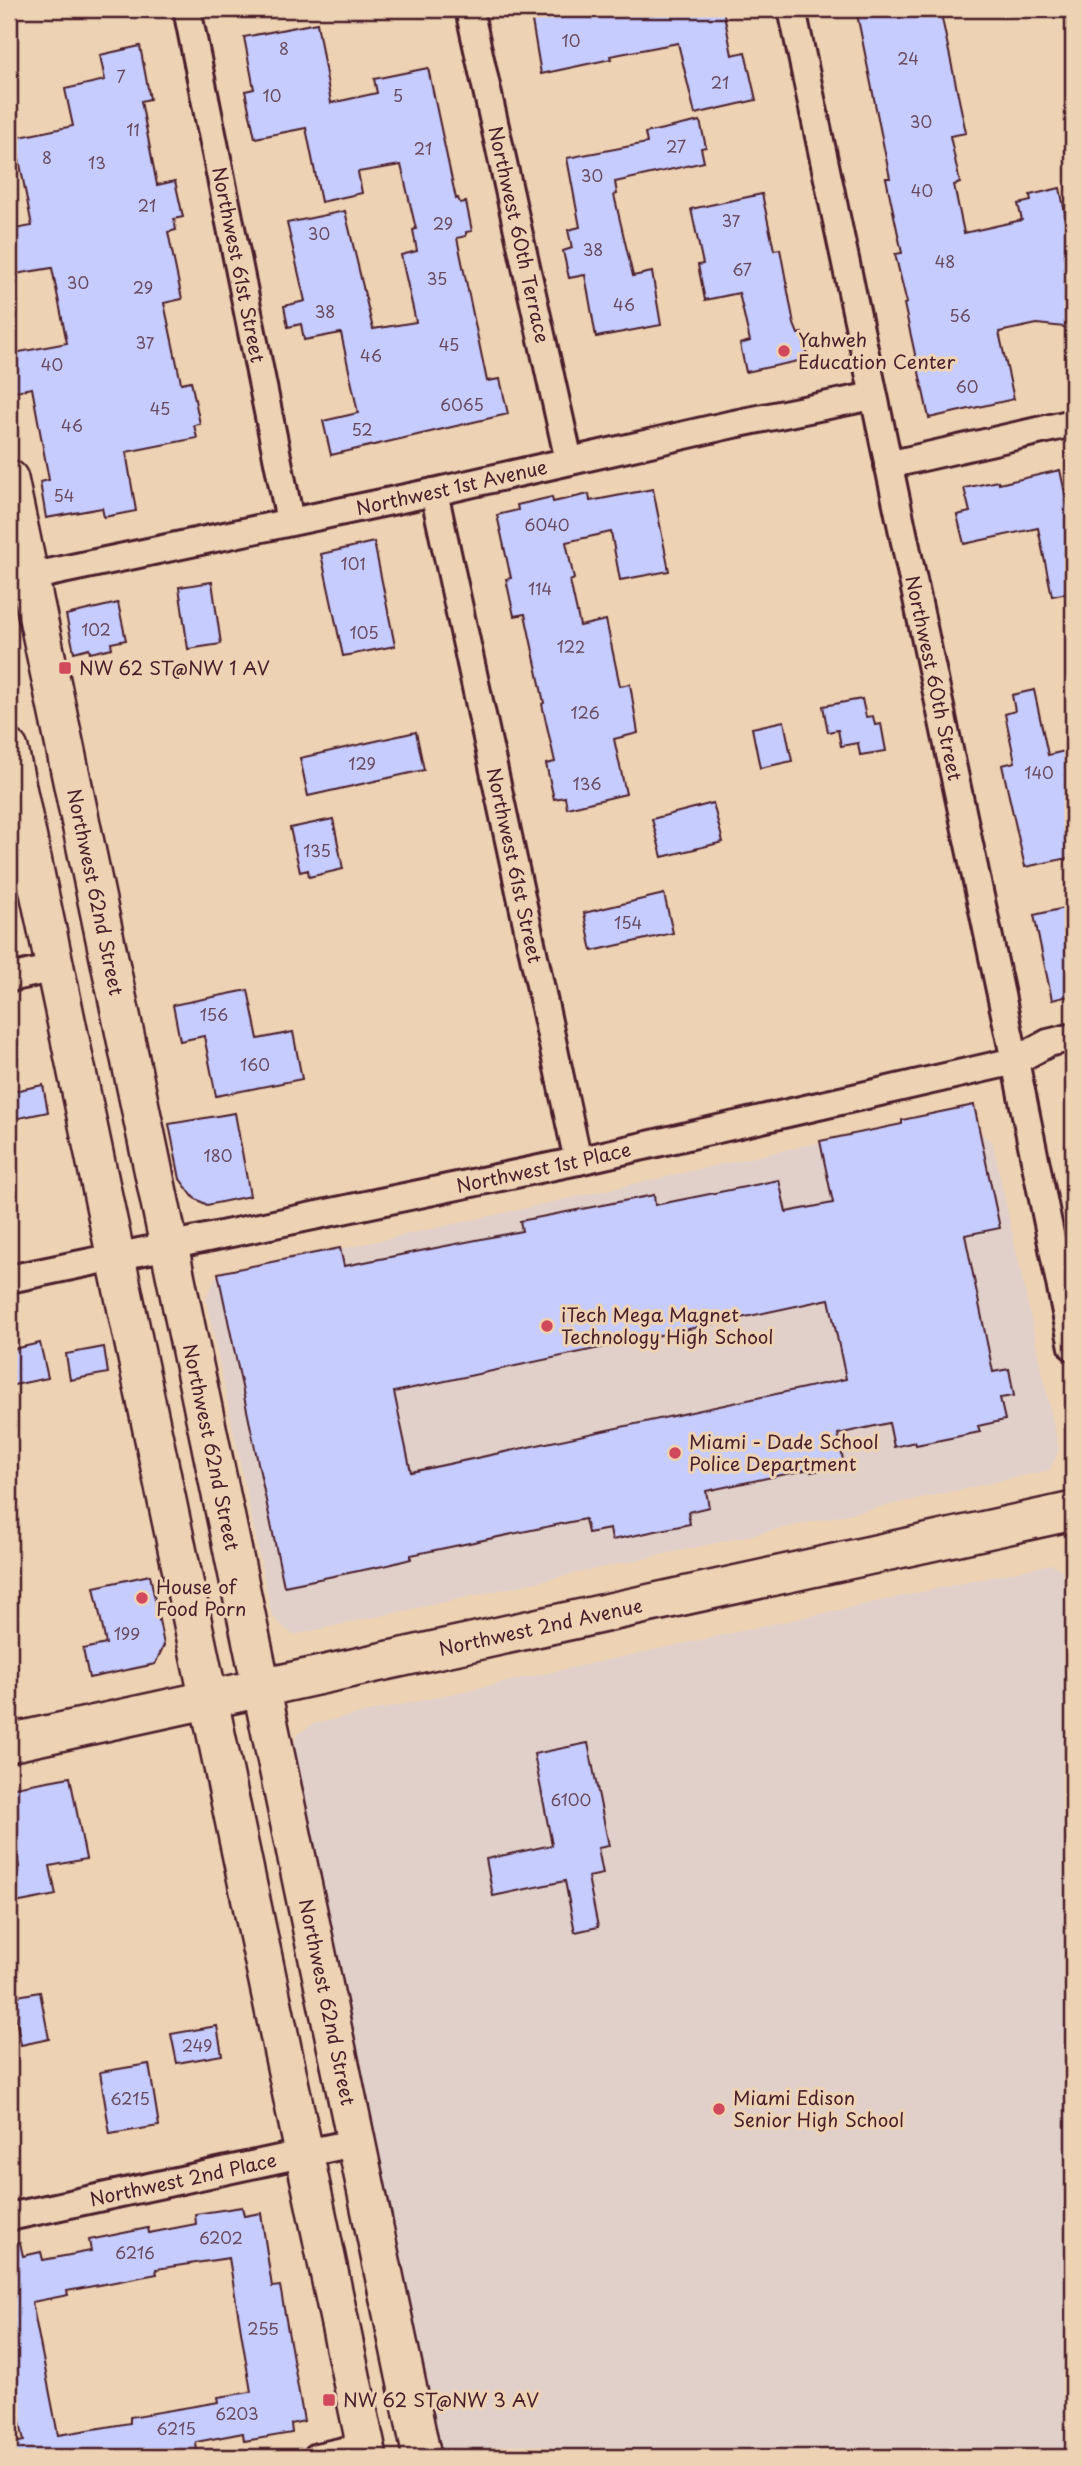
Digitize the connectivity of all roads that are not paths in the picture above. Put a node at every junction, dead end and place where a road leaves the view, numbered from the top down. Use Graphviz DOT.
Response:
graph roads {
  1 [pos="187,9"];
  2 [pos="470,9"];
  3 [pos="792,9"];
  4 [pos="873,397"];
  5 [pos="1073,423"];
  6 [pos="569,461"];
  7 [pos="888,465"];
  8 [pos="9,479"];
  9 [pos="434,492"];
  10 [pos="290,521"];
  11 [pos="29,577"];
  12 [pos="9,749"];
  13 [pos="55,968"];
  14 [pos="9,978"];
  15 [pos="1073,1037"];
  16 [pos="1016,1061"];
  17 [pos="578,1161"];
  18 [pos="171,1245"];
  19 [pos="116,1256"];
  20 [pos="9,1279"];
  21 [pos="1073,1347"];
  22 [pos="1073,1511"];
  23 [pos="262,1686"];
  24 [pos="209,1698"];
  25 [pos="9,1742"];
  26 [pos="358,2142"];
  27 [pos="304,2153"];
  28 [pos="9,2217"];
  29 [pos="367,2452"];
  30 [pos="317,2457"];
  31 [pos="422,2457"];
  1 -- 10 [label="street, Northwest 61st Street"];
  2 -- 6 [label="street, Northwest 60th Terrace"];
  3 -- 4 [label="street, Northwest 60th Street"];
  4 -- 6 [label="street, Northwest 1st Avenue"];
  4 -- 7 [label="street, Northwest 60th Street"];
  5 -- 7 [label="street"];
  6 -- 9 [label="street, Northwest 1st Avenue"];
  7 -- 16 [label="street, Northwest 60th Street"];
  8 -- 11 [label="main road, Northwest 62nd Street"];
  9 -- 10 [label="street, Northwest 1st Avenue"];
  9 -- 17 [label="street, Northwest 61st Street"];
  10 -- 11 [label="street, Northwest 1st Avenue"];
  11 -- 18 [label="main road, Northwest 62nd Street"];
  12 -- 13 [label="main road"];
  13 -- 14 [label="street"];
  13 -- 19 [label="main road"];
  15 -- 16 [label="street, Northwest 1st Place"];
  16 -- 17 [label="street, Northwest 1st Place"];
  16 -- 21 [label="street, Northwest 60th Street"];
  17 -- 18 [label="street, Northwest 1st Place"];
  18 -- 19 [label="street, Northwest 1st Place"];
  18 -- 23 [label="main road, Northwest 62nd Street"];
  19 -- 20 [label="street, Northwest 1st Place"];
  19 -- 24 [label="main road"];
  22 -- 23 [label="main road, Northwest 2nd Avenue"];
  23 -- 24 [label="main road, Northwest 2nd Avenue"];
  23 -- 26 [label="main road, Northwest 62nd Street"];
  24 -- 25 [label="main road, Northwest 2nd Avenue"];
  24 -- 27 [label="main road"];
  26 -- 27 [label="street, Northwest 2nd Place"];
  26 -- 31 [label="main road, Northwest 62nd Street"];
  27 -- 28 [label="street, Northwest 2nd Place"];
  27 -- 29 [label="main road"];
  29 -- 30 [label="street"];
}
